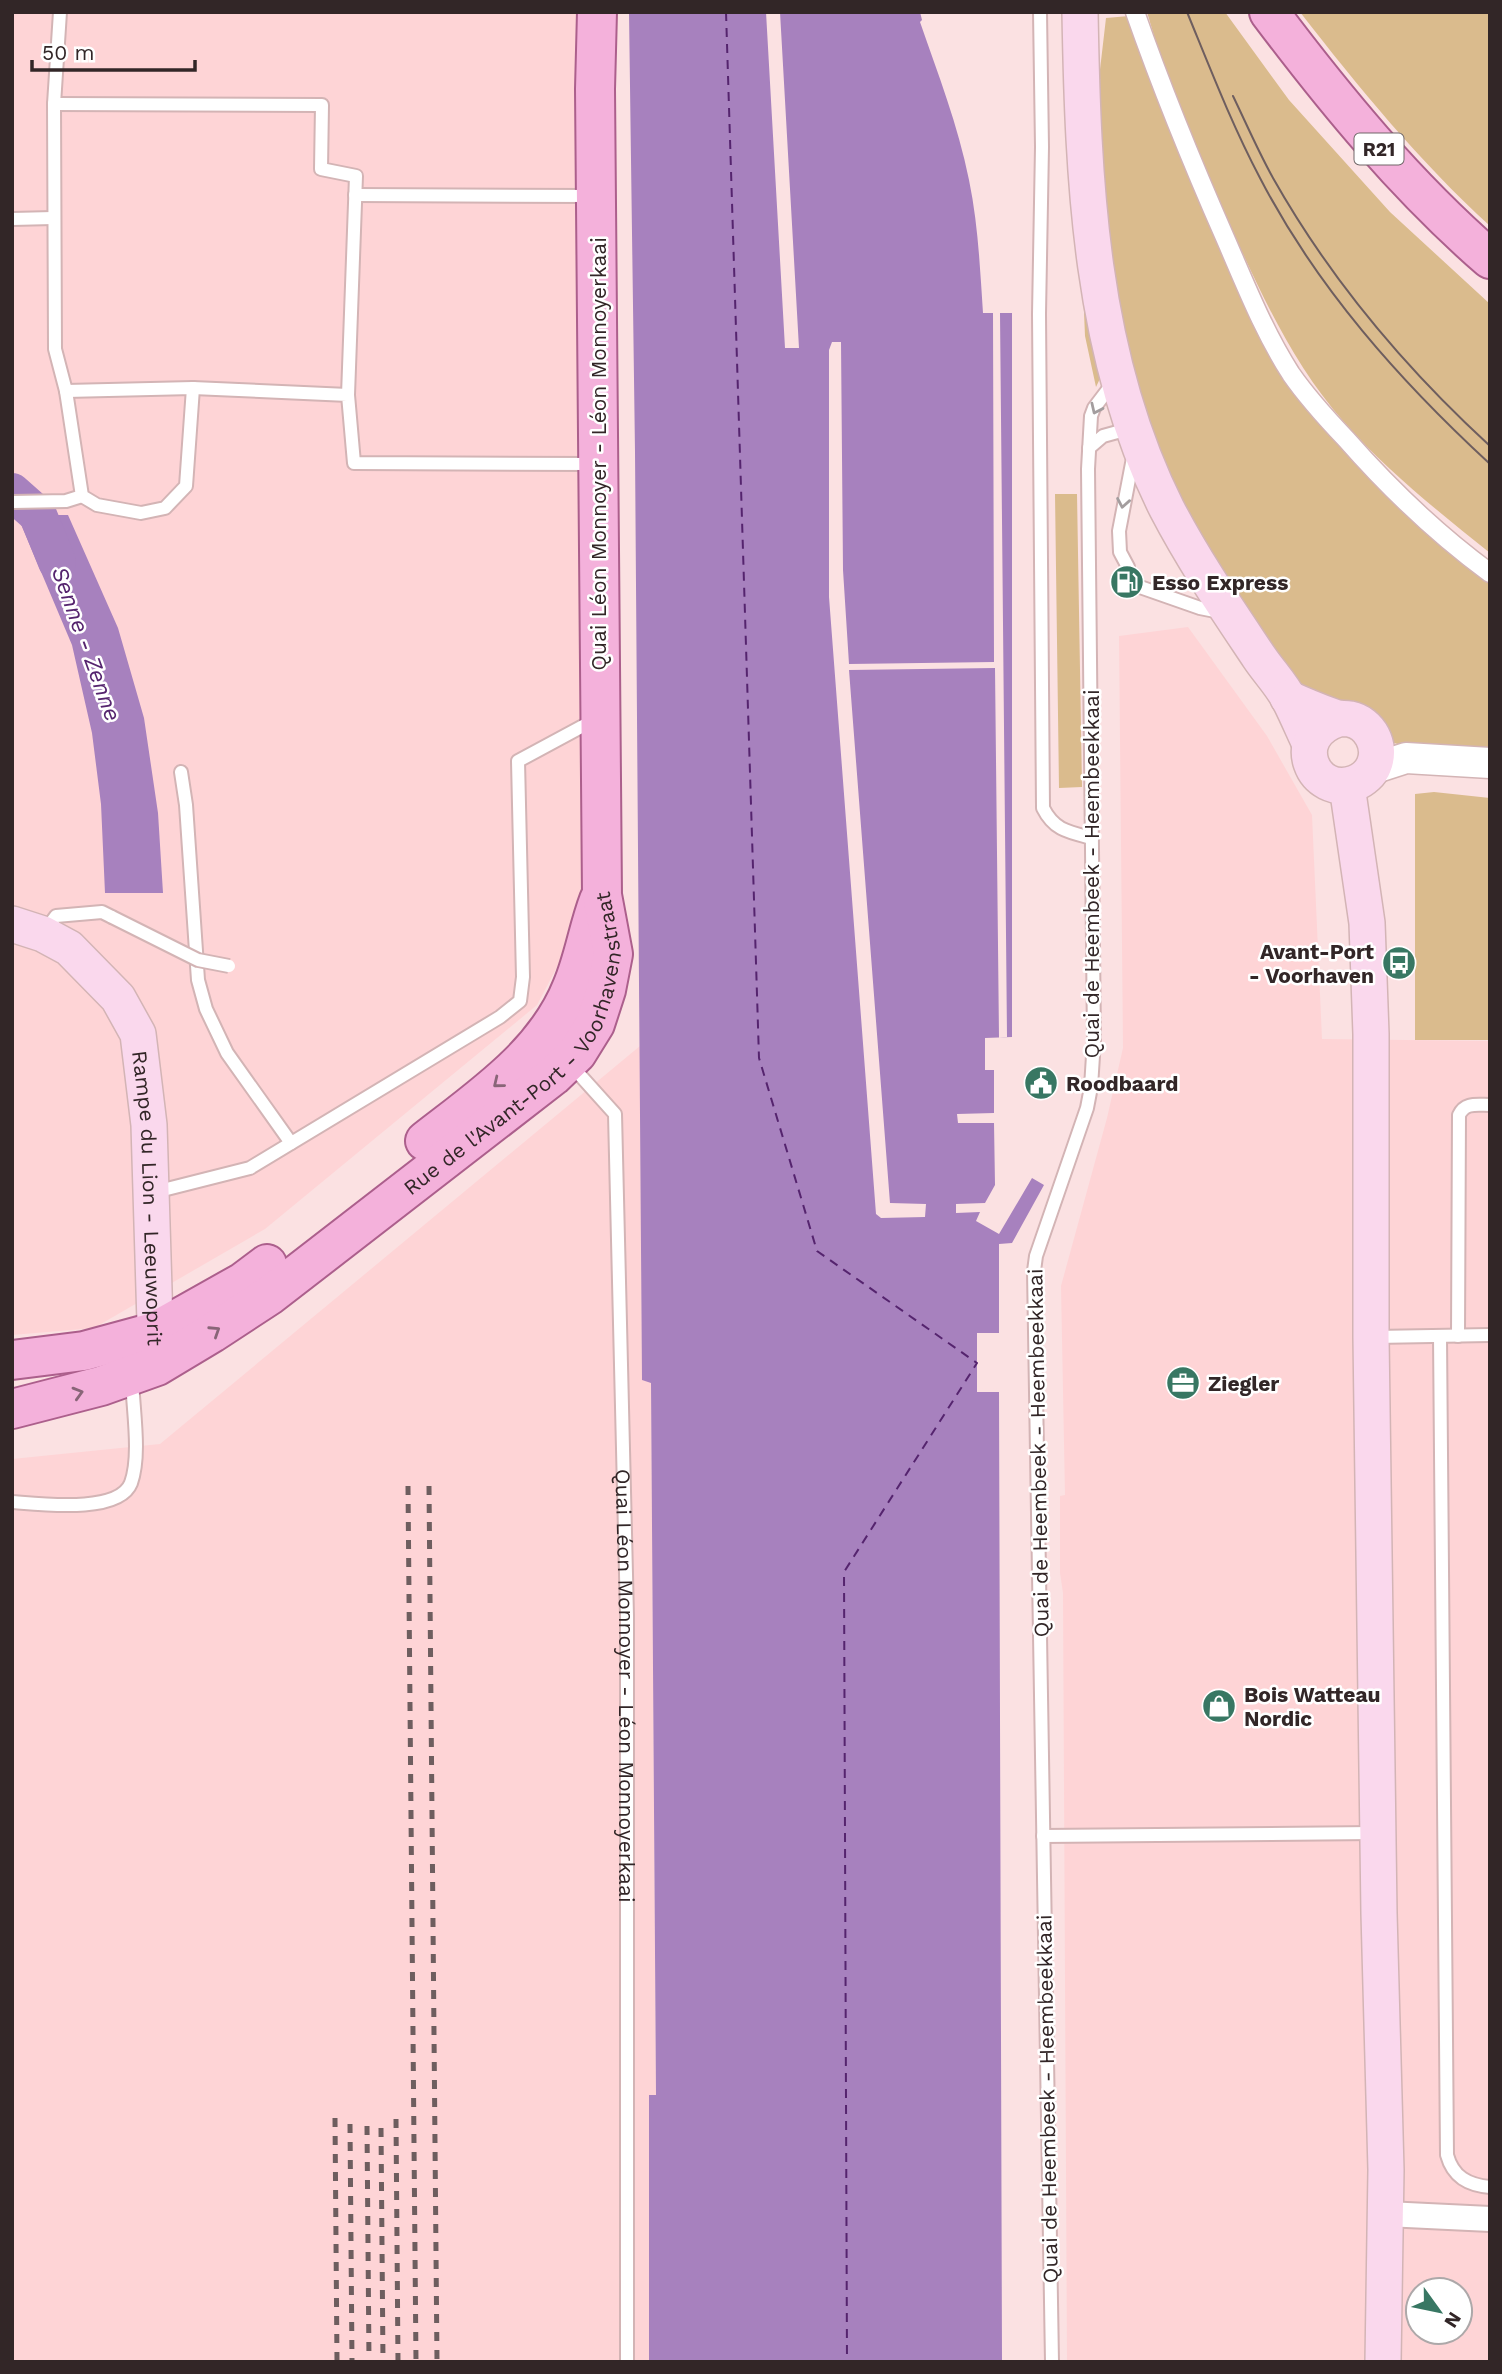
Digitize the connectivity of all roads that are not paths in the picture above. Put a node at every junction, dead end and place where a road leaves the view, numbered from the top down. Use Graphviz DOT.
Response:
graph roads {
  1 [pos="60,12"];
  2 [pos="597,12"];
  3 [pos="1040,12"];
  4 [pos="1080,12"];
  5 [pos="1100,12"];
  6 [pos="1135,12"];
  7 [pos="1271,16"];
  8 [pos="54,104"];
  9 [pos="1085,148"];
  10 [pos="355,195"];
  11 [pos="597,196"];
  12 [pos="53,218"];
  13 [pos="12,219"];
  14 [pos="1490,259"];
  15 [pos="1118,376"];
  16 [pos="193,388"];
  17 [pos="66,391"];
  18 [pos="348,395"];
  19 [pos="1135,433"];
  20 [pos="1089,449"];
  21 [pos="598,464"];
  22 [pos="82,496"];
  23 [pos="12,502"];
  24 [pos="1128,567"];
  25 [pos="1490,573"];
  26 [pos="1140,587"];
  27 [pos="1230,614"];
  28 [pos="1289,698"];
  29 [pos="600,717"];
  30 [pos="1338,719"];
  31 [pos="1310,744"];
  32 [pos="1490,763"];
  33 [pos="1365,765"];
  34 [pos="181,772"];
  35 [pos="1092,838"];
  36 [pos="601,895"];
  37 [pos="27,929"];
  38 [pos="229,966"];
  39 [pos="557,1048"];
  40 [pos="1490,1105"];
  41 [pos="291,1143"];
  42 [pos="151,1193"];
  43 [pos="1490,1335"];
  44 [pos="1440,1336"];
  45 [pos="1458,1336"];
  46 [pos="1371,1337"];
  47 [pos="147,1358"];
  48 [pos="12,1360"];
  49 [pos="12,1409"];
  50 [pos="12,1502"];
  51 [pos="1378,1833"];
  52 [pos="1043,1836"];
  53 [pos="1490,2187"];
  54 [pos="1386,2214"];
  55 [pos="1490,2219"];
  56 [pos="627,2362"];
  57 [pos="1052,2362"];
  58 [pos="1383,2362"];
  1 -- 8 [label="lane"];
  2 -- 11 [label="main road, Quai Léon Monnoyer - Léon Monnoyerkaai"];
  3 -- 35 [label="lane"];
  4 -- 9 [label="main road"];
  5 -- 9 [label="main road"];
  6 -- 25 [label="street"];
  7 -- 14 [label="main road, R21"];
  8 -- 10 [label="lane"];
  8 -- 12 [label="lane"];
  9 -- 15 [label="main road"];
  10 -- 11 [label="lane"];
  10 -- 18 [label="lane"];
  11 -- 21 [label="main road, Quai Léon Monnoyer - Léon Monnoyerkaai"];
  12 -- 13 [label="lane"];
  12 -- 17 [label="lane"];
  15 -- 19 [label="main road"];
  15 -- 20 [label="lane, Quai de Heembeek - Heembeekkaai, one-way"];
  16 -- 17 [label="lane"];
  16 -- 18 [label="lane"];
  16 -- 22 [label="lane"];
  17 -- 22 [label="lane"];
  18 -- 21 [label="lane"];
  19 -- 20 [label="lane"];
  19 -- 24 [label="lane, one-way"];
  19 -- 27 [label="main road"];
  20 -- 35 [label="lane, Quai de Heembeek - Heembeekkaai"];
  21 -- 29 [label="main road, Quai Léon Monnoyer - Léon Monnoyerkaai"];
  22 -- 23 [label="lane"];
  26 -- 27 [label="lane"];
  27 -- 28 [label="main road"];
  28 -- 30 [label="main road"];
  28 -- 31 [label="main road"];
  29 -- 36 [label="main road, Quai Léon Monnoyer - Léon Monnoyerkaai"];
  29 -- 41 [label="lane"];
  30 -- 31 [label="main road"];
  30 -- 33 [label="main road"];
  31 -- 33 [label="main road"];
  32 -- 33 [label="street"];
  33 -- 46 [label="main road"];
  34 -- 41 [label="lane"];
  35 -- 52 [label="lane, Quai de Heembeek - Heembeekkaai"];
  36 -- 39 [label="main road, Rue de l'Avant-Port - Voorhavenstraat"];
  37 -- 38 [label="lane, bridge"];
  37 -- 42 [label="main road, Rampe du Lion - Leeuwoprit"];
  39 -- 47 [label="main road, Rue de l'Avant-Port - Voorhavenstraat"];
  39 -- 56 [label="lane, Quai Léon Monnoyer - Léon Monnoyerkaai"];
  40 -- 45 [label="lane"];
  41 -- 42 [label="lane"];
  42 -- 47 [label="main road, Rampe du Lion - Leeuwoprit"];
  43 -- 45 [label="lane"];
  44 -- 45 [label="lane"];
  44 -- 46 [label="lane"];
  44 -- 53 [label="lane"];
  46 -- 51 [label="main road"];
  47 -- 48 [label="main road"];
  49 -- 47 [label="main road, one-way"];
  47 -- 50 [label="lane"];
  51 -- 52 [label="lane"];
  51 -- 54 [label="main road"];
  52 -- 57 [label="lane, Quai de Heembeek - Heembeekkaai"];
  54 -- 55 [label="street"];
  54 -- 58 [label="main road"];
}
